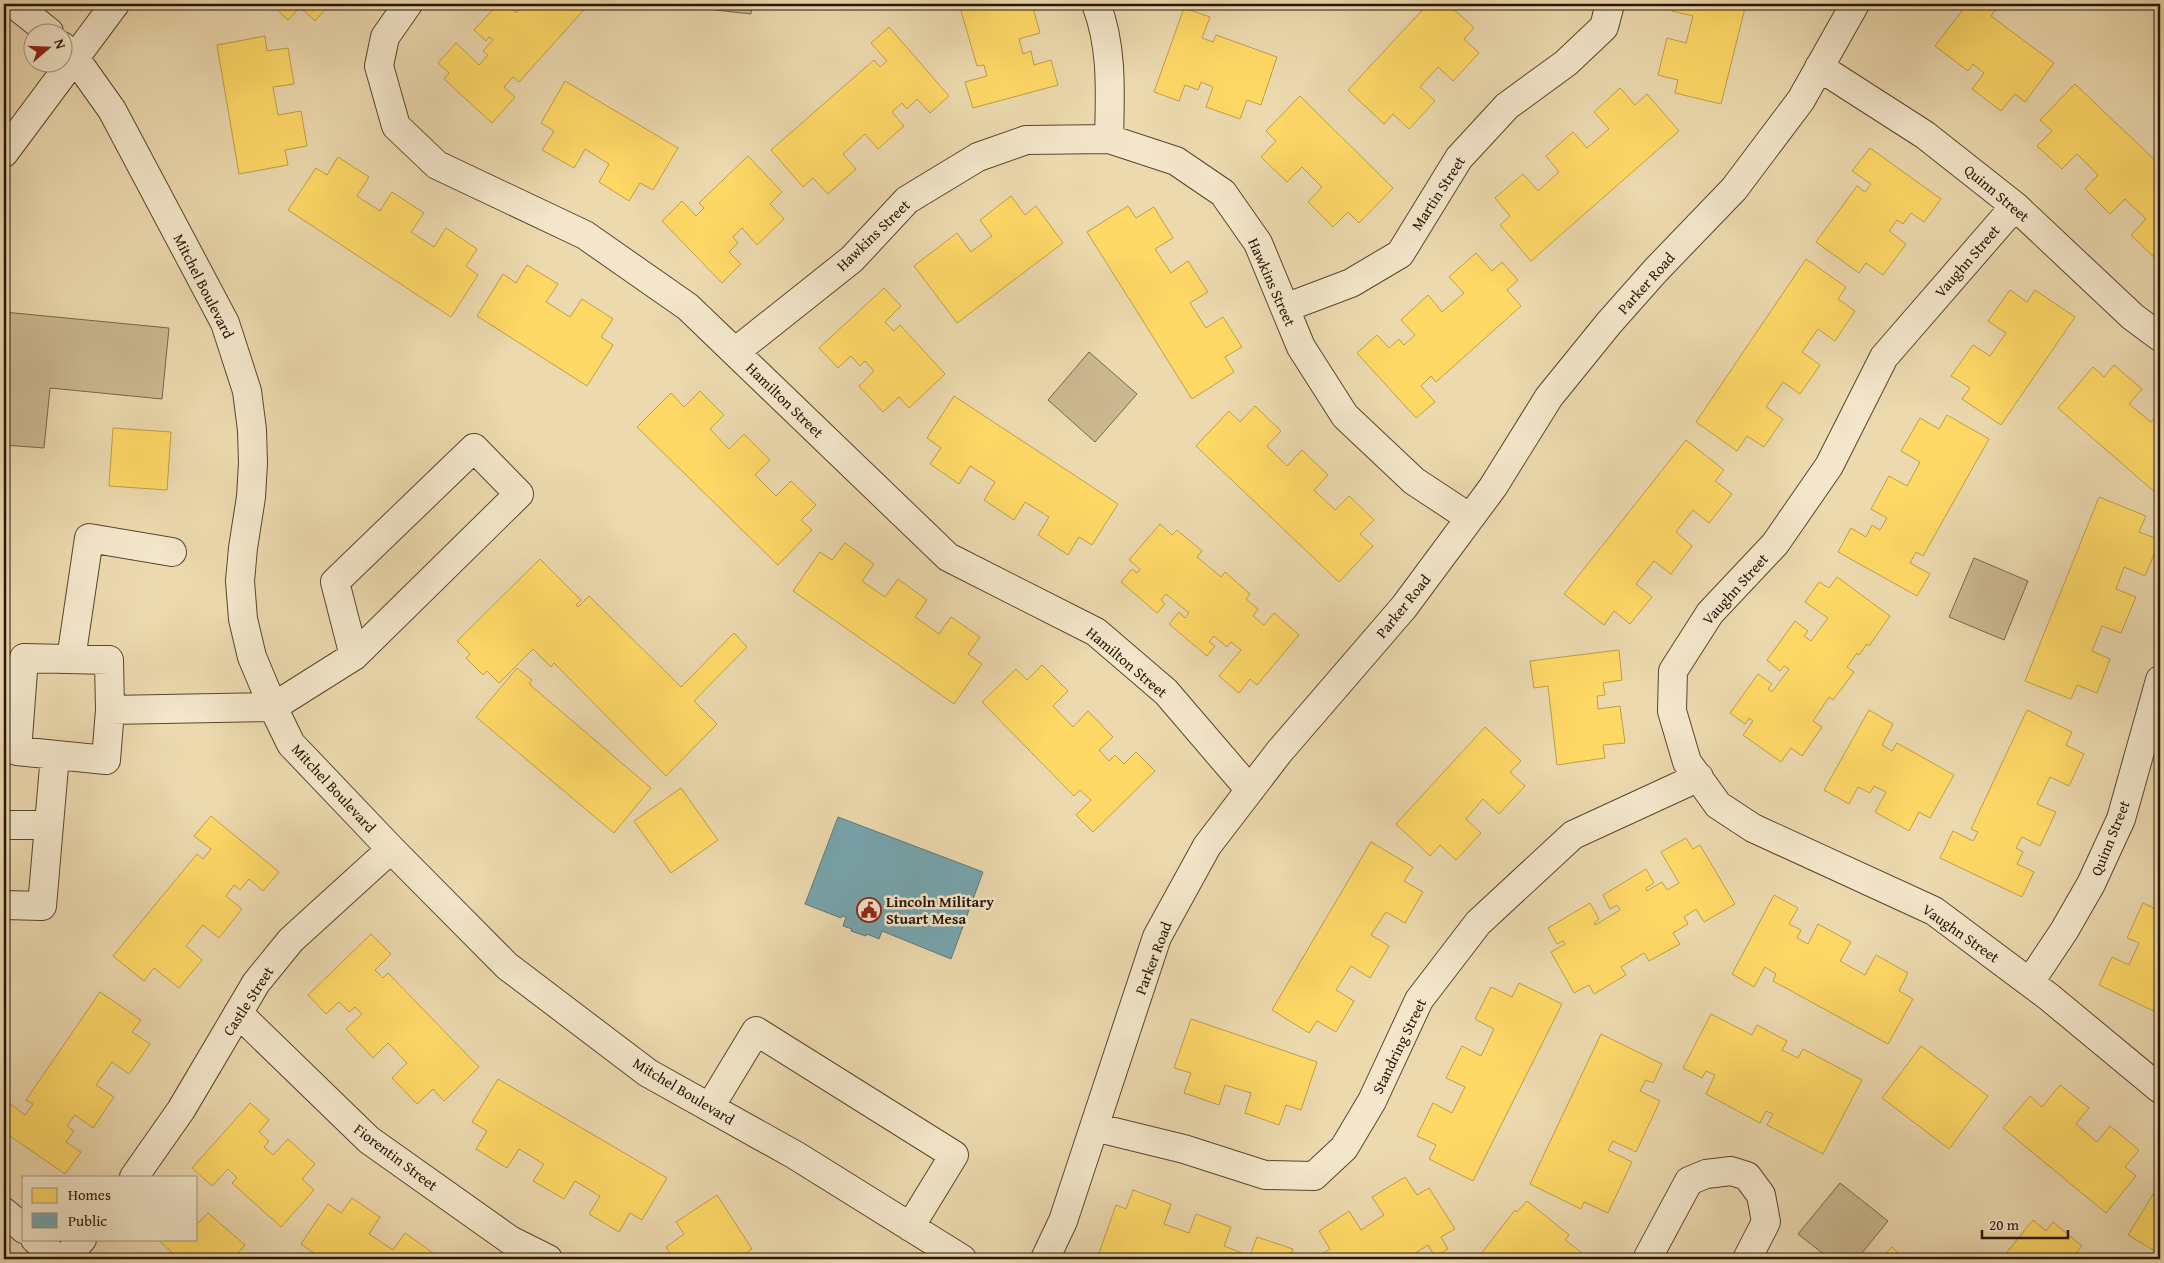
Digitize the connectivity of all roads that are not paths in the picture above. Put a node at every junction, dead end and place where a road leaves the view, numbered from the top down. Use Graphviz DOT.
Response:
graph roads {
  1 [pos="14,4"];
  2 [pos="115,4"];
  3 [pos="408,4"];
  4 [pos="1096,4"];
  5 [pos="1610,4"];
  6 [pos="1855,4"];
  7 [pos="39,22"];
  8 [pos="72,48"];
  9 [pos="72,57"];
  10 [pos="1819,68"];
  11 [pos="55,72"];
  12 [pos="1109,139"];
  13 [pos="4,153"];
  14 [pos="2015,206"];
  15 [pos="1285,308"];
  16 [pos="2160,337"];
  17 [pos="735,352"];
  18 [pos="1470,518"];
  19 [pos="172,552"];
  20 [pos="354,656"];
  21 [pos="71,659"];
  22 [pos="2160,680"];
  23 [pos="273,707"];
  24 [pos="110,710"];
  25 [pos="55,755"];
  26 [pos="1699,778"];
  27 [pos="1250,790"];
  28 [pos="4,825"];
  29 [pos="48,825"];
  30 [pos="391,849"];
  31 [pos="4,905"];
  32 [pos="2030,982"];
  33 [pos="238,1013"];
  34 [pos="2160,1088"];
  35 [pos="710,1107"];
  36 [pos="1094,1127"];
  37 [pos="135,1176"];
  38 [pos="4,1212"];
  39 [pos="22,1227"];
  40 [pos="910,1227"];
  41 [pos="36,1240"];
  42 [pos="81,1240"];
  43 [pos="58,1259"];
  44 [pos="65,1259"];
  45 [pos="548,1259"];
  46 [pos="962,1259"];
  47 [pos="1045,1259"];
  48 [pos="1647,1259"];
  49 [pos="1747,1259"];
  1 -- 7 [label="street"];
  2 -- 8 [label="street"];
  3 -- 17 [label="street, Hamilton Street"];
  4 -- 12 [label="street"];
  5 -- 15 [label="street, Martin Street"];
  6 -- 10 [label="street, Parker Road"];
  9 -- 23 [label="street, Mitchel Boulevard"];
  10 -- 14 [label="street, Quinn Street"];
  10 -- 18 [label="street, Parker Road"];
  11 -- 13 [label="street"];
  12 -- 15 [label="street, Hawkins Street"];
  12 -- 17 [label="street, Hawkins Street"];
  14 -- 16 [label="street, Quinn Street"];
  14 -- 26 [label="street, Vaughn Street"];
  15 -- 18 [label="street, Hawkins Street"];
  17 -- 27 [label="street, Hamilton Street"];
  18 -- 27 [label="street, Parker Road"];
  19 -- 21 [label="street"];
  20 -- 20 [label="street"];
  20 -- 23 [label="street"];
  21 -- 24 [label="street"];
  21 -- 25 [label="street"];
  22 -- 32 [label="street, Quinn Street"];
  23 -- 24 [label="street"];
  23 -- 30 [label="street, Mitchel Boulevard"];
  24 -- 25 [label="street"];
  25 -- 29 [label="street"];
  26 -- 32 [label="street, Vaughn Street"];
  26 -- 36 [label="street, Standring Street"];
  27 -- 36 [label="street, Parker Road"];
  28 -- 29 [label="street"];
  29 -- 31 [label="street"];
  30 -- 33 [label="street, Castle Street"];
  30 -- 35 [label="street, Mitchel Boulevard"];
  32 -- 34 [label="street, Vaughn Street"];
  33 -- 37 [label="street, Castle Street"];
  33 -- 45 [label="street, Fiorentin Street"];
  35 -- 40 [label="street, Mitchel Boulevard"];
  35 -- 40 [label="street"];
  36 -- 47 [label="street, Parker Road"];
  38 -- 39 [label="street"];
  40 -- 46 [label="street, Mitchel Boulevard"];
  41 -- 43 [label="street"];
  42 -- 44 [label="street"];
  48 -- 49 [label="street"];
}
